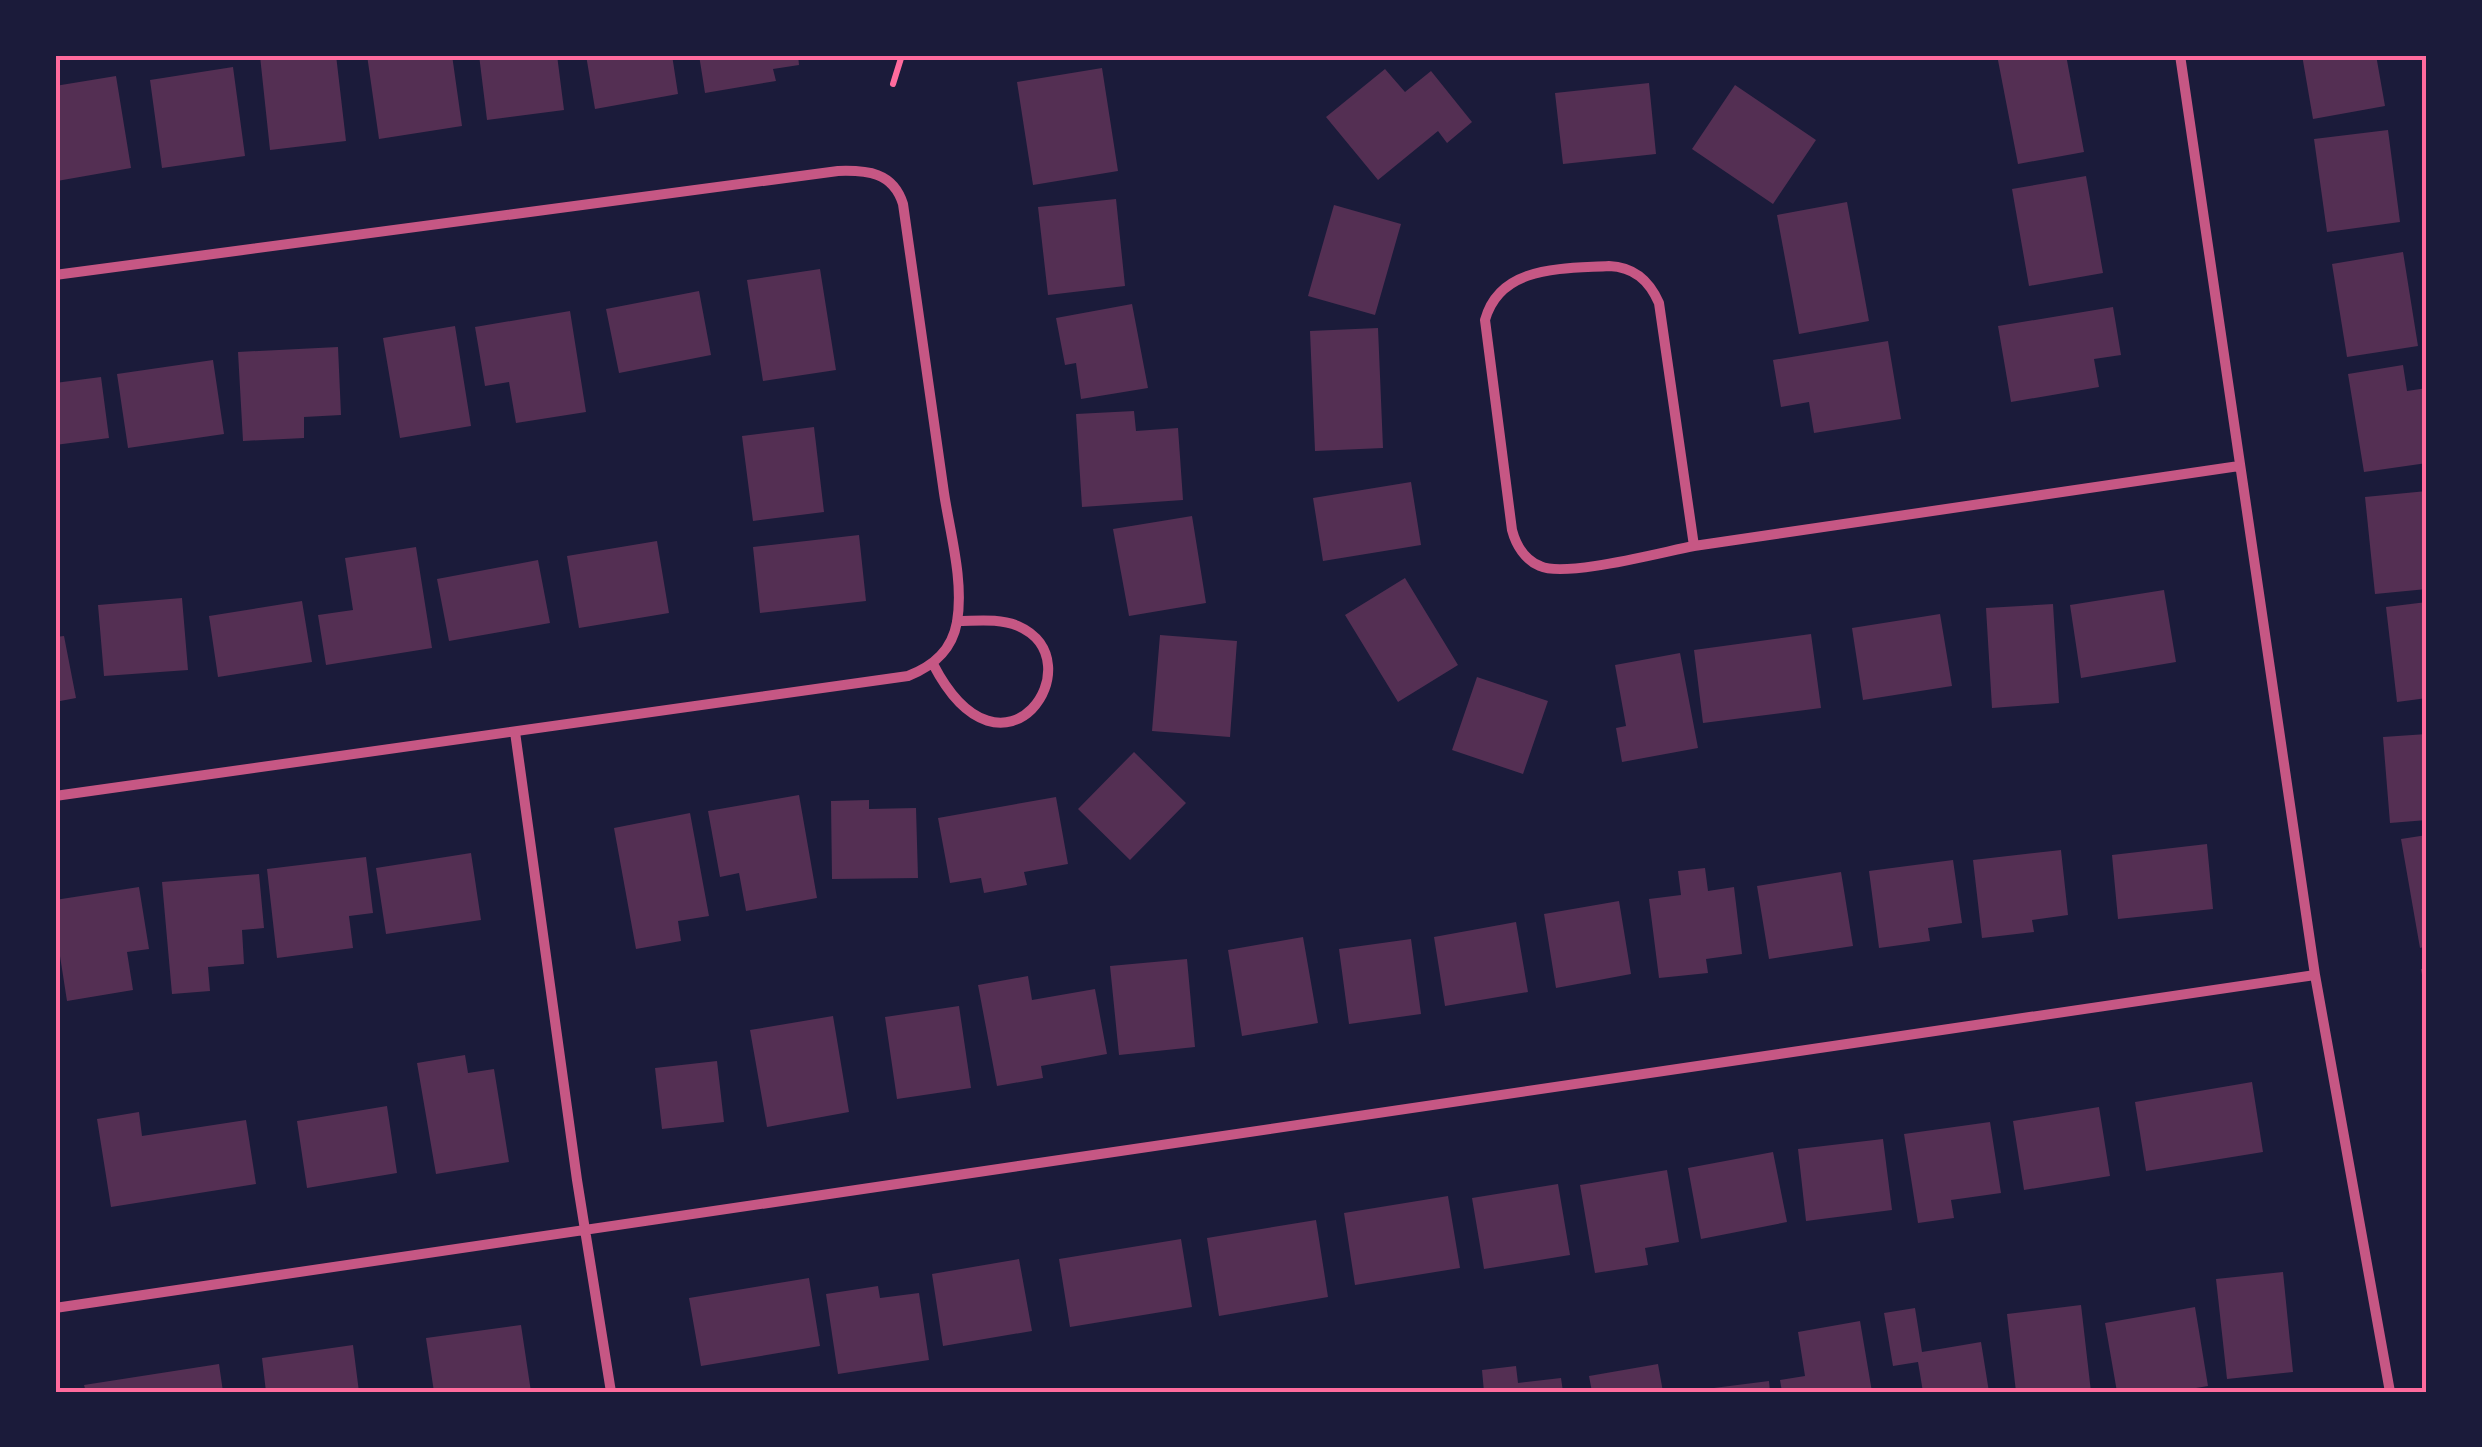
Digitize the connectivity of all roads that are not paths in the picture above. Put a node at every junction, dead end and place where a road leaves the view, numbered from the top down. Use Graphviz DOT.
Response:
graph roads {
  1 [pos="2180,55"];
  2 [pos="55,276"];
  3 [pos="2239,466"];
  4 [pos="1694,546"];
  5 [pos="957,621"];
  6 [pos="933,664"];
  7 [pos="515,732"];
  8 [pos="55,796"];
  9 [pos="2315,975"];
  10 [pos="585,1231"];
  11 [pos="55,1308"];
  12 [pos="611,1392"];
  13 [pos="2390,1392"];
  1 -- 3 [label="street"];
  2 -- 5 [label="street"];
  3 -- 4 [label="street"];
  3 -- 9 [label="street"];
  4 -- 4 [label="street"];
  5 -- 6 [label="street"];
  5 -- 6 [label="street"];
  6 -- 7 [label="street"];
  7 -- 8 [label="street"];
  7 -- 10 [label="street"];
  9 -- 10 [label="street"];
  9 -- 13 [label="street"];
  10 -- 11 [label="street"];
  10 -- 12 [label="street"];
}
